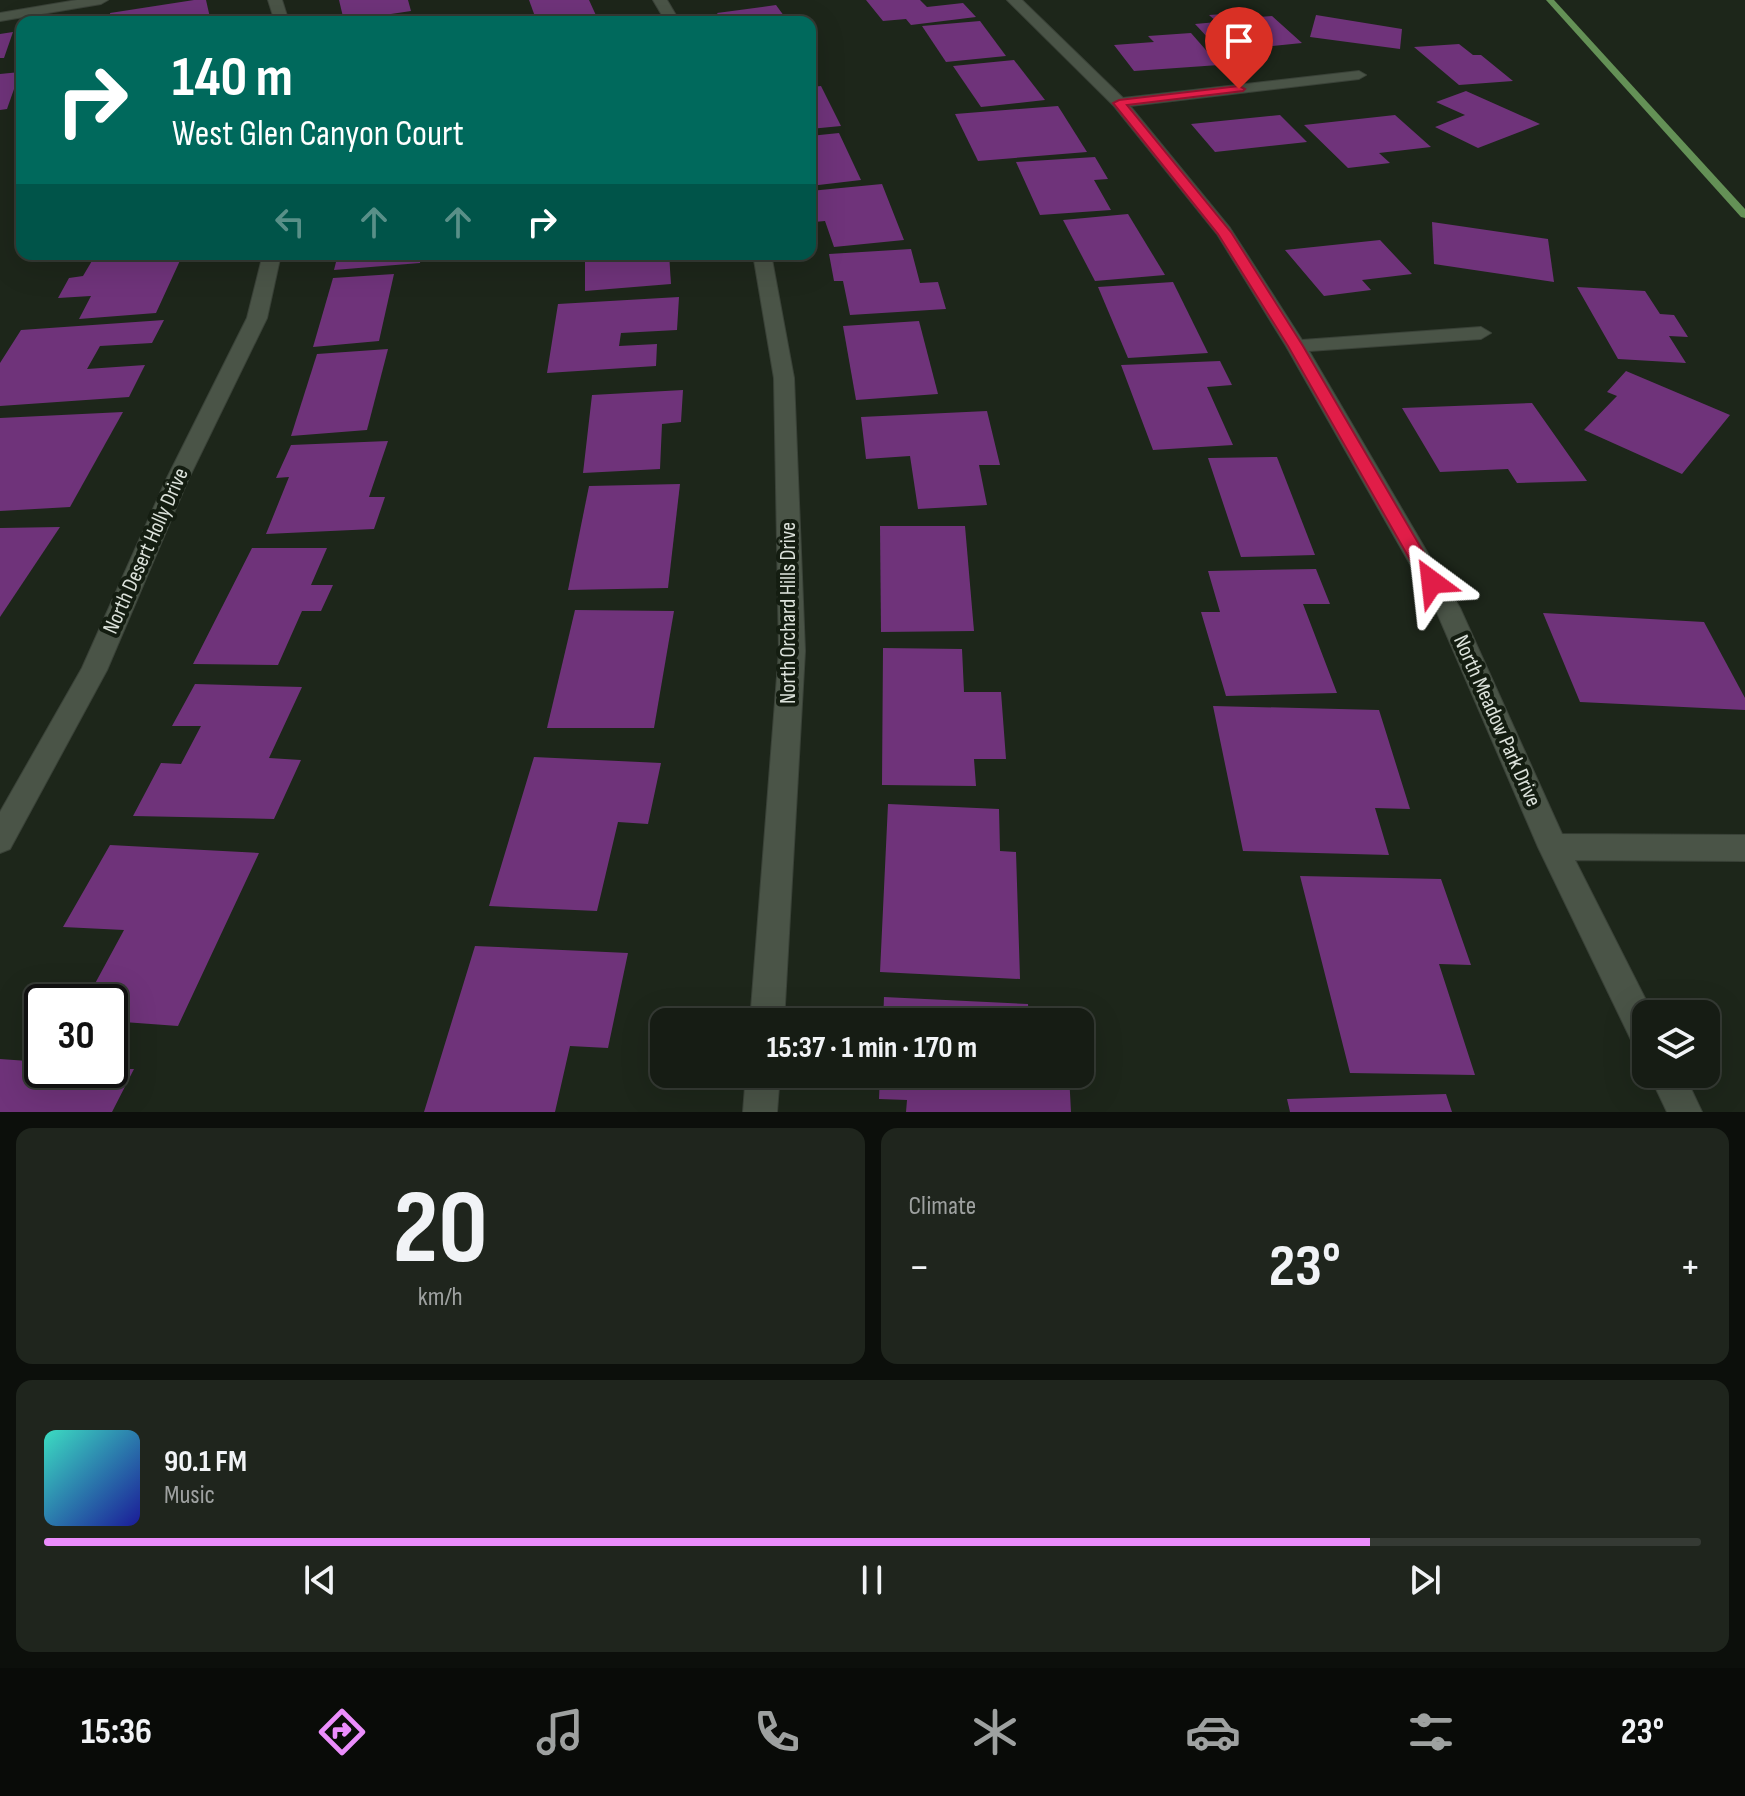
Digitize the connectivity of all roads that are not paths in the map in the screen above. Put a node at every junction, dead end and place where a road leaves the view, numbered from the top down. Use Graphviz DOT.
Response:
graph roads {
  1 [pos="101,0"];
  2 [pos="1014,0"];
  3 [pos="0,17"];
  4 [pos="1359,75"];
  5 [pos="1119,103"];
  6 [pos="271,260"];
  7 [pos="763,260"];
  8 [pos="1481,333"];
  9 [pos="1296,346"];
  10 [pos="0,840"];
  11 [pos="1553,847"];
  12 [pos="1745,848"];
  13 [pos="1632,1006"];
  14 [pos="768,1008"];
  15 [pos="762,1088"];
  16 [pos="1673,1088"];
  17 [pos="760,1112"];
  18 [pos="1685,1112"];
  1 -- 3 [label="street"];
  2 -- 5 [label="street, North Meadow Park Drive"];
  4 -- 5 [label="street"];
  5 -- 9 [label="street, North Meadow Park Drive"];
  6 -- 10 [label="street, North Desert Holly Drive"];
  7 -- 14 [label="street, North Orchard Hills Drive"];
  8 -- 9 [label="street"];
  9 -- 11 [label="street, North Meadow Park Drive"];
  11 -- 12 [label="street"];
  11 -- 13 [label="street, North Meadow Park Drive"];
  15 -- 17 [label="street"];
  16 -- 18 [label="street"];
}
